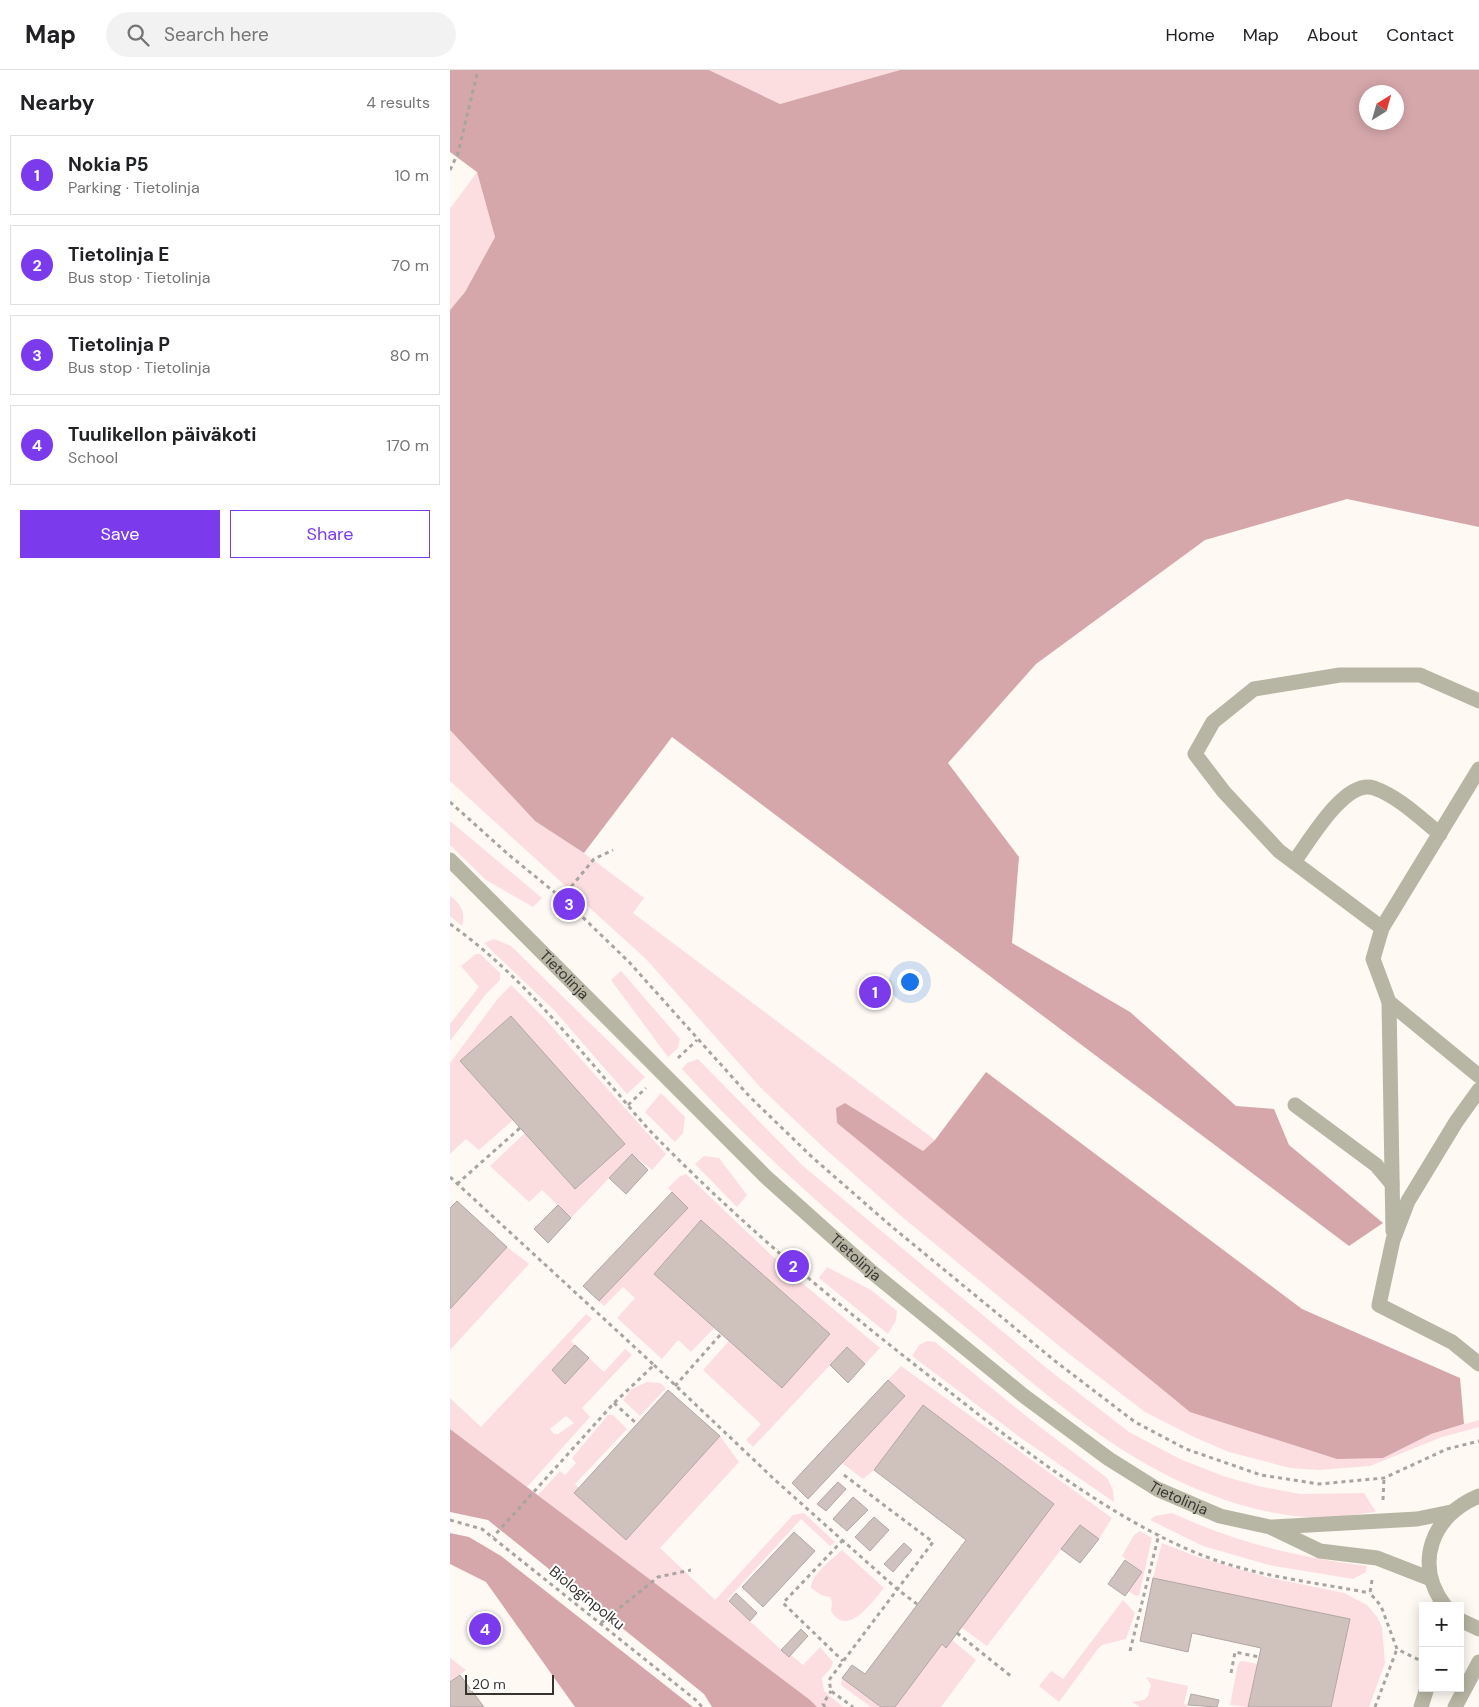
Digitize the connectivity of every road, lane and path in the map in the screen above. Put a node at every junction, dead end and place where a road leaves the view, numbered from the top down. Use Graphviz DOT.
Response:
graph roads {
  1 [pos="478,70"];
  2 [pos="450,170"];
  3 [pos="1479,701"];
  4 [pos="1479,769"];
  5 [pos="450,802"];
  6 [pos="1440,834"];
  7 [pos="613,850"];
  8 [pos="450,860"];
  9 [pos="1294,862"];
  10 [pos="450,874"];
  11 [pos="561,898"];
  12 [pos="498,906"];
  13 [pos="1382,928"];
  14 [pos="1389,1002"];
  15 [pos="1479,1076"];
  16 [pos="1479,1090"];
  17 [pos="1295,1105"];
  18 [pos="520,1128"];
  19 [pos="450,1177"];
  20 [pos="457,1184"];
  21 [pos="1392,1184"];
  22 [pos="1393,1240"];
  23 [pos="721,1334"];
  24 [pos="1479,1364"];
  25 [pos="654,1365"];
  26 [pos="676,1386"];
  27 [pos="614,1403"];
  28 [pos="637,1424"];
  29 [pos="1479,1441"];
  30 [pos="844,1475"];
  31 [pos="1479,1496"];
  32 [pos="1451,1512"];
  33 [pos="450,1520"];
  34 [pos="1270,1528"];
  35 [pos="1159,1534"];
  36 [pos="493,1537"];
  37 [pos="843,1540"];
  38 [pos="691,1570"];
  39 [pos="1431,1579"];
  40 [pos="897,1589"];
  41 [pos="1441,1602"];
  42 [pos="918,1604"];
  43 [pos="1464,1622"];
  44 [pos="601,1623"];
  45 [pos="1479,1629"];
  46 [pos="956,1634"];
  47 [pos="1397,1649"];
  48 [pos="1130,1651"];
  49 [pos="1259,1657"];
  50 [pos="843,1661"];
  51 [pos="1479,1662"];
  52 [pos="1231,1673"];
  53 [pos="1012,1677"];
  54 [pos="831,1691"];
  55 [pos="1426,1692"];
  56 [pos="702,1707"];
  57 [pos="824,1707"];
  58 [pos="853,1707"];
  59 [pos="1375,1707"];
  60 [pos="1421,1707"];
  61 [pos="1455,1707"];
  1 -- 2 [label="path"];
  3 -- 9 [label="street"];
  4 -- 6 [label="street"];
  5 -- 11 [label="path"];
  6 -- 9 [label="street"];
  6 -- 13 [label="street"];
  7 -- 11 [label="path"];
  8 -- 12 [label="street, Tietolinja"];
  9 -- 13 [label="street"];
  10 -- 12 [label="street, Tietolinja"];
  11 -- 29 [label="path"];
  12 -- 34 [label="street, Tietolinja"];
  13 -- 14 [label="street"];
  14 -- 15 [label="street"];
  14 -- 21 [label="street"];
  16 -- 22 [label="street"];
  17 -- 21 [label="street"];
  18 -- 20 [label="path"];
  19 -- 20 [label="path"];
  20 -- 25 [label="path"];
  21 -- 22 [label="street"];
  22 -- 24 [label="street"];
  23 -- 26 [label="path"];
  25 -- 26 [label="path"];
  25 -- 27 [label="path"];
  26 -- 37 [label="path"];
  27 -- 28 [label="path"];
  27 -- 36 [label="path"];
  30 -- 40 [label="path"];
  31 -- 32 [label="street"];
  32 -- 34 [label="street, Tietolinja"];
  32 -- 39 [label="street"];
  33 -- 36 [label="path, Biologinpolku"];
  34 -- 39 [label="street, Tietolinja"];
  35 -- 48 [label="path"];
  36 -- 44 [label="path, Biologinpolku"];
  37 -- 40 [label="path"];
  37 -- 50 [label="path"];
  38 -- 44 [label="path"];
  39 -- 41 [label="street"];
  40 -- 42 [label="path"];
  40 -- 50 [label="path"];
  43 -- 45 [label="street"];
  44 -- 56 [label="path, Biologinpolku"];
  46 -- 53 [label="path"];
  47 -- 59 [label="path"];
  49 -- 52 [label="path"];
  50 -- 54 [label="path"];
  51 -- 61 [label="street"];
  54 -- 57 [label="path"];
  54 -- 58 [label="path"];
  55 -- 60 [label="street"];
}
